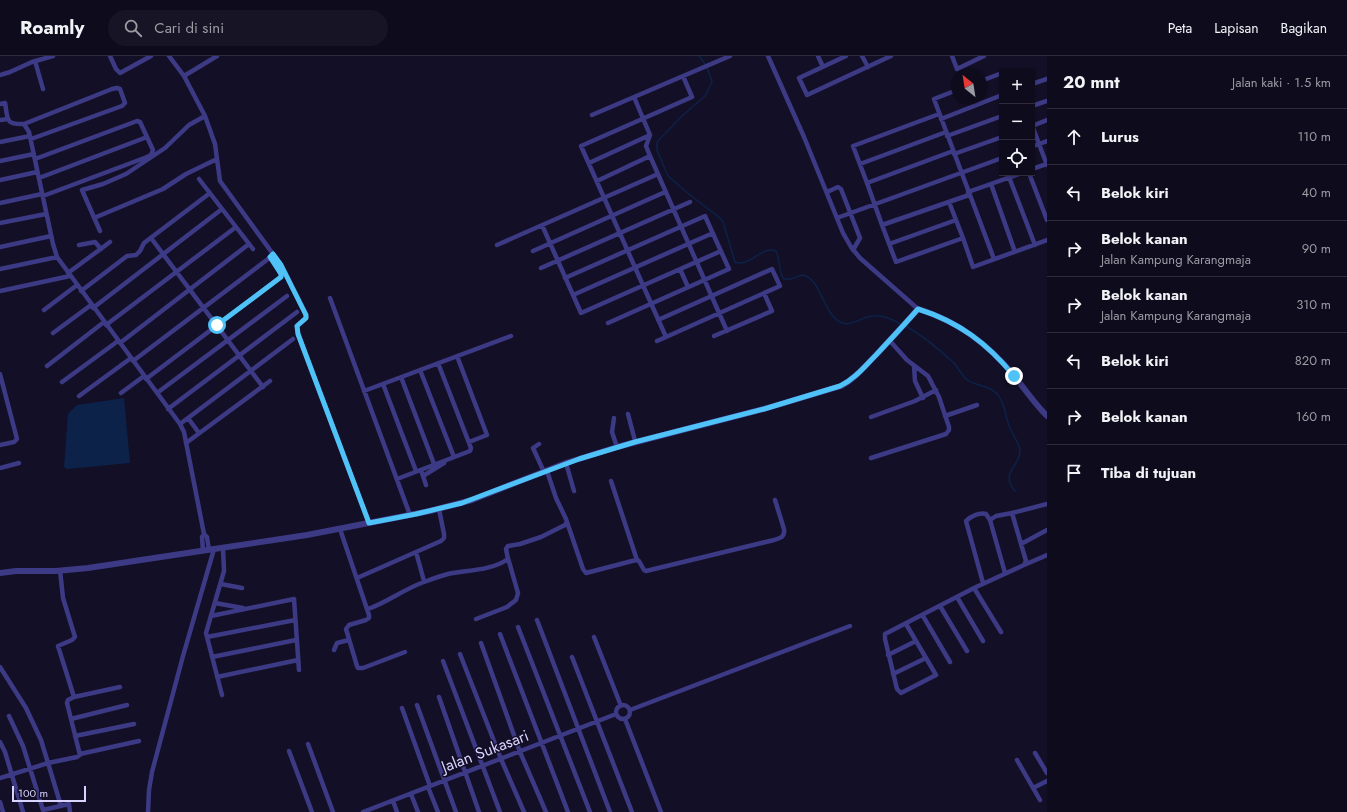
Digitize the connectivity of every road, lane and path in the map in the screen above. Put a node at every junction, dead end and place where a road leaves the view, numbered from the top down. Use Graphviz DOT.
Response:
graph roads {
  1 [pos="53,56"];
  2 [pos="110,56"];
  3 [pos="151,56"];
  4 [pos="168,56"];
  5 [pos="217,56"];
  6 [pos="730,56"];
  7 [pos="768,56"];
  8 [pos="818,56"];
  9 [pos="846,56"];
  10 [pos="862,56"];
  11 [pos="891,56"];
  12 [pos="952,56"];
  13 [pos="984,56"];
  14 [pos="35,61"];
  15 [pos="823,67"];
  16 [pos="868,67"];
  17 [pos="0,75"];
  18 [pos="999,75"];
  19 [pos="184,76"];
  20 [pos="683,76"];
  21 [pos="987,79"];
  22 [pos="1047,79"];
  23 [pos="1035,83"];
  24 [pos="43,89"];
  25 [pos="951,92"];
  26 [pos="999,96"];
  27 [pos="634,97"];
  28 [pos="1047,101"];
  29 [pos="0,104"];
  30 [pos="1035,105"];
  31 [pos="592,115"];
  32 [pos="205,116"];
  33 [pos="940,116"];
  34 [pos="999,117"];
  35 [pos="8,119"];
  36 [pos="643,119"];
  37 [pos="0,120"];
  38 [pos="1047,120"];
  39 [pos="24,124"];
  40 [pos="1035,124"];
  41 [pos="1035,133"];
  42 [pos="946,134"];
  43 [pos="650,135"];
  44 [pos="30,137"];
  45 [pos="147,137"];
  46 [pos="999,138"];
  47 [pos="1047,141"];
  48 [pos="0,142"];
  49 [pos="1039,144"];
  50 [pos="1035,145"];
  51 [pos="953,152"];
  52 [pos="34,156"];
  53 [pos="650,156"];
  54 [pos="999,159"];
  55 [pos="217,160"];
  56 [pos="0,162"];
  57 [pos="589,164"];
  58 [pos="860,164"];
  59 [pos="1047,164"];
  60 [pos="1035,168"];
  61 [pos="38,172"];
  62 [pos="961,173"];
  63 [pos="658,174"];
  64 [pos="1012,176"];
  65 [pos="1030,176"];
  66 [pos="1009,177"];
  67 [pos="39,178"];
  68 [pos="199,179"];
  69 [pos="0,180"];
  70 [pos="597,181"];
  71 [pos="867,183"];
  72 [pos="991,184"];
  73 [pos="666,192"];
  74 [pos="827,192"];
  75 [pos="210,193"];
  76 [pos="969,194"];
  77 [pos="42,195"];
  78 [pos="604,198"];
  79 [pos="690,202"];
  80 [pos="949,202"];
  81 [pos="0,203"];
  82 [pos="874,204"];
  83 [pos="222,209"];
  84 [pos="673,209"];
  85 [pos="850,213"];
  86 [pos="46,214"];
  87 [pos="612,215"];
  88 [pos="94,218"];
  89 [pos="837,218"];
  90 [pos="956,220"];
  91 [pos="1047,220"];
  92 [pos="0,223"];
  93 [pos="542,225"];
  94 [pos="882,225"];
  95 [pos="236,226"];
  96 [pos="681,227"];
  97 [pos="100,231"];
  98 [pos="620,233"];
  99 [pos="712,233"];
  100 [pos="51,236"];
  101 [pos="151,238"];
  102 [pos="963,238"];
  103 [pos="1047,240"];
  104 [pos="110,242"];
  105 [pos="550,243"];
  106 [pos="249,244"];
  107 [pos="688,244"];
  108 [pos="889,244"];
  109 [pos="497,245"];
  110 [pos="1035,245"];
  111 [pos="79,246"];
  112 [pos="0,247"];
  113 [pos="101,249"];
  114 [pos="253,249"];
  115 [pos="627,250"];
  116 [pos="853,250"];
  117 [pos="532,251"];
  118 [pos="721,251"];
  119 [pos="1016,252"];
  120 [pos="164,255"];
  121 [pos="272,256"];
  122 [pos="57,257"];
  123 [pos="994,259"];
  124 [pos="557,261"];
  125 [pos="696,262"];
  126 [pos="635,267"];
  127 [pos="540,268"];
  128 [pos="0,269"];
  129 [pos="680,269"];
  130 [pos="177,272"];
  131 [pos="69,275"];
  132 [pos="565,278"];
  133 [pos="705,280"];
  134 [pos="77,285"];
  135 [pos="643,286"];
  136 [pos="688,287"];
  137 [pos="190,290"];
  138 [pos="0,291"];
  139 [pos="81,291"];
  140 [pos="764,294"];
  141 [pos="573,295"];
  142 [pos="287,296"];
  143 [pos="712,296"];
  144 [pos="330,298"];
  145 [pos="651,304"];
  146 [pos="92,306"];
  147 [pos="204,308"];
  148 [pos="918,309"];
  149 [pos="44,310"];
  150 [pos="297,312"];
  151 [pos="719,313"];
  152 [pos="658,320"];
  153 [pos="608,322"];
  154 [pos="105,324"];
  155 [pos="217,325"];
  156 [pos="727,331"];
  157 [pos="53,333"];
  158 [pos="511,336"];
  159 [pos="714,336"];
  160 [pos="666,337"];
  161 [pos="293,339"];
  162 [pos="228,340"];
  163 [pos="657,341"];
  164 [pos="890,341"];
  165 [pos="119,342"];
  166 [pos="239,355"];
  167 [pos="457,356"];
  168 [pos="132,360"];
  169 [pos="438,363"];
  170 [pos="47,366"];
  171 [pos="914,366"];
  172 [pos="420,370"];
  173 [pos="251,371"];
  174 [pos="0,374"];
  175 [pos="145,377"];
  176 [pos="401,377"];
  177 [pos="270,381"];
  178 [pos="62,382"];
  179 [pos="383,384"];
  180 [pos="263,387"];
  181 [pos="936,390"];
  182 [pos="364,391"];
  183 [pos="121,393"];
  184 [pos="157,393"];
  185 [pos="79,396"];
  186 [pos="923,398"];
  187 [pos="977,405"];
  188 [pos="168,409"];
  189 [pos="628,414"];
  190 [pos="945,416"];
  191 [pos="1047,416"];
  192 [pos="871,417"];
  193 [pos="188,418"];
  194 [pos="614,418"];
  195 [pos="180,424"];
  196 [pos="199,433"];
  197 [pos="469,442"];
  198 [pos="635,442"];
  199 [pos="186,443"];
  200 [pos="539,444"];
  201 [pos="0,445"];
  202 [pos="617,447"];
  203 [pos="454,457"];
  204 [pos="871,458"];
  205 [pos="19,463"];
  206 [pos="566,463"];
  207 [pos="434,464"];
  208 [pos="0,468"];
  209 [pos="418,471"];
  210 [pos="545,471"];
  211 [pos="423,476"];
  212 [pos="397,479"];
  213 [pos="610,481"];
  214 [pos="426,485"];
  215 [pos="574,491"];
  216 [pos="775,500"];
  217 [pos="1047,504"];
  218 [pos="439,509"];
  219 [pos="1012,513"];
  220 [pos="410,515"];
  221 [pos="990,520"];
  222 [pos="567,522"];
  223 [pos="369,523"];
  224 [pos="340,529"];
  225 [pos="1047,530"];
  226 [pos="1021,544"];
  227 [pos="223,548"];
  228 [pos="209,550"];
  229 [pos="416,552"];
  230 [pos="1047,554"];
  231 [pos="508,558"];
  232 [pos="638,560"];
  233 [pos="1024,565"];
  234 [pos="60,570"];
  235 [pos="0,573"];
  236 [pos="1005,573"];
  237 [pos="357,578"];
  238 [pos="424,581"];
  239 [pos="983,583"];
  240 [pos="221,584"];
  241 [pos="242,588"];
  242 [pos="974,588"];
  243 [pos="957,597"];
  244 [pos="215,603"];
  245 [pos="940,606"];
  246 [pos="245,609"];
  247 [pos="368,609"];
  248 [pos="211,616"];
  249 [pos="923,616"];
  250 [pos="476,619"];
  251 [pos="295,620"];
  252 [pos="538,620"];
  253 [pos="906,624"];
  254 [pos="850,626"];
  255 [pos="518,627"];
  256 [pos="1001,632"];
  257 [pos="500,634"];
  258 [pos="207,637"];
  259 [pos="594,637"];
  260 [pos="296,640"];
  261 [pos="348,640"];
  262 [pos="916,641"];
  263 [pos="983,641"];
  264 [pos="481,643"];
  265 [pos="334,650"];
  266 [pos="967,651"];
  267 [pos="405,652"];
  268 [pos="460,654"];
  269 [pos="888,655"];
  270 [pos="212,657"];
  271 [pos="572,657"];
  272 [pos="926,658"];
  273 [pos="298,660"];
  274 [pos="442,661"];
  275 [pos="950,662"];
  276 [pos="0,667"];
  277 [pos="298,670"];
  278 [pos="893,674"];
  279 [pos="217,677"];
  280 [pos="120,687"];
  281 [pos="222,695"];
  282 [pos="74,697"];
  283 [pos="439,697"];
  284 [pos="127,705"];
  285 [pos="417,705"];
  286 [pos="621,706"];
  287 [pos="402,708"];
  288 [pos="630,710"];
  289 [pos="616,714"];
  290 [pos="9,716"];
  291 [pos="71,719"];
  292 [pos="625,719"];
  293 [pos="597,722"];
  294 [pos="134,724"];
  295 [pos="578,729"];
  296 [pos="76,736"];
  297 [pos="560,736"];
  298 [pos="139,741"];
  299 [pos="0,742"];
  300 [pos="542,743"];
  301 [pos="308,744"];
  302 [pos="289,751"];
  303 [pos="520,752"];
  304 [pos="1035,753"];
  305 [pos="80,754"];
  306 [pos="501,759"];
  307 [pos="1017,760"];
  308 [pos="48,763"];
  309 [pos="483,766"];
  310 [pos="30,768"];
  311 [pos="464,772"];
  312 [pos="1047,773"];
  313 [pos="11,774"];
  314 [pos="0,778"];
  315 [pos="444,780"];
  316 [pos="1047,781"];
  317 [pos="429,787"];
  318 [pos="1033,788"];
  319 [pos="411,794"];
  320 [pos="393,800"];
  321 [pos="1040,800"];
  322 [pos="0,802"];
  323 [pos="61,806"];
  324 [pos="375,810"];
  325 [pos="48,811"];
  326 [pos="3,812"];
  327 [pos="23,812"];
  328 [pos="70,812"];
  329 [pos="148,812"];
  330 [pos="312,812"];
  331 [pos="333,812"];
  332 [pos="364,812"];
  333 [pos="397,812"];
  334 [pos="418,812"];
  335 [pos="438,812"];
  336 [pos="456,812"];
  337 [pos="478,812"];
  338 [pos="500,812"];
  339 [pos="524,812"];
  340 [pos="546,812"];
  341 [pos="568,812"];
  342 [pos="590,812"];
  343 [pos="610,812"];
  344 [pos="632,812"];
  345 [pos="661,812"];
  1 -- 14 [label="street"];
  2 -- 3 [label="street"];
  4 -- 19 [label="street"];
  5 -- 19 [label="street"];
  6 -- 20 [label="street"];
  7 -- 74 [label="street"];
  8 -- 15 [label="street"];
  9 -- 15 [label="street"];
  10 -- 16 [label="street"];
  11 -- 16 [label="street"];
  12 -- 13 [label="street"];
  14 -- 17 [label="street"];
  14 -- 24 [label="street"];
  15 -- 16 [label="street"];
  18 -- 21 [label="street"];
  19 -- 32 [label="street"];
  20 -- 27 [label="street"];
  20 -- 36 [label="street"];
  22 -- 23 [label="street"];
  25 -- 33 [label="street"];
  26 -- 33 [label="street"];
  27 -- 31 [label="street"];
  27 -- 36 [label="street"];
  28 -- 30 [label="street"];
  29 -- 35 [label="street"];
  32 -- 55 [label="street"];
  32 -- 88 [label="street"];
  33 -- 42 [label="street"];
  33 -- 58 [label="street"];
  34 -- 42 [label="street"];
  35 -- 37 [label="street"];
  35 -- 39 [label="street"];
  36 -- 43 [label="street"];
  36 -- 57 [label="street"];
  38 -- 40 [label="street"];
  39 -- 44 [label="street"];
  39 -- 44 [label="street"];
  41 -- 49 [label="street"];
  42 -- 51 [label="street"];
  42 -- 58 [label="street"];
  43 -- 53 [label="street"];
  43 -- 57 [label="street"];
  44 -- 48 [label="street"];
  44 -- 52 [label="street"];
  45 -- 52 [label="street"];
  45 -- 67 [label="street"];
  45 -- 77 [label="street"];
  46 -- 51 [label="street"];
  47 -- 49 [label="street"];
  49 -- 50 [label="street"];
  49 -- 59 [label="street"];
  51 -- 62 [label="street"];
  51 -- 71 [label="street"];
  52 -- 56 [label="street"];
  52 -- 61 [label="street"];
  53 -- 63 [label="street"];
  53 -- 70 [label="street"];
  54 -- 62 [label="street"];
  55 -- 88 [label="street"];
  55 -- 121 [label="street"];
  57 -- 70 [label="street"];
  58 -- 71 [label="street"];
  59 -- 60 [label="street"];
  61 -- 67 [label="street"];
  61 -- 69 [label="street"];
  62 -- 76 [label="street"];
  62 -- 82 [label="street"];
  63 -- 73 [label="street"];
  63 -- 78 [label="street"];
  64 -- 66 [label="street"];
  65 -- 91 [label="street"];
  66 -- 72 [label="street"];
  66 -- 110 [label="street"];
  67 -- 77 [label="street"];
  68 -- 75 [label="street"];
  70 -- 78 [label="street"];
  71 -- 82 [label="street"];
  72 -- 76 [label="street"];
  72 -- 119 [label="street"];
  73 -- 84 [label="street"];
  73 -- 87 [label="street"];
  74 -- 85 [label="street"];
  74 -- 89 [label="street"];
  75 -- 83 [label="street"];
  75 -- 101 [label="street"];
  76 -- 80 [label="street"];
  76 -- 123 [label="street"];
  77 -- 81 [label="street"];
  77 -- 86 [label="street"];
  78 -- 87 [label="street"];
  78 -- 93 [label="street"];
  79 -- 84 [label="street"];
  80 -- 90 [label="street"];
  80 -- 94 [label="street"];
  82 -- 85 [label="street"];
  82 -- 94 [label="street"];
  83 -- 95 [label="street"];
  83 -- 120 [label="street"];
  84 -- 96 [label="street"];
  84 -- 98 [label="street"];
  85 -- 89 [label="street"];
  85 -- 116 [label="street"];
  86 -- 92 [label="street"];
  86 -- 100 [label="street"];
  87 -- 98 [label="street"];
  87 -- 105 [label="street"];
  88 -- 97 [label="street"];
  89 -- 116 [label="street"];
  90 -- 102 [label="street"];
  90 -- 108 [label="street"];
  93 -- 105 [label="street"];
  93 -- 109 [label="street"];
  94 -- 108 [label="street"];
  95 -- 106 [label="street"];
  95 -- 130 [label="street"];
  96 -- 99 [label="street"];
  96 -- 107 [label="street"];
  96 -- 115 [label="street"];
  98 -- 115 [label="street"];
  98 -- 124 [label="street"];
  99 -- 107 [label="street"];
  99 -- 118 [label="street"];
  100 -- 112 [label="street"];
  100 -- 122 [label="street"];
  101 -- 120 [label="street"];
  101 -- 139 [label="street"];
  102 -- 108 [label="street"];
  102 -- 123 [label="street"];
  103 -- 110 [label="street"];
  104 -- 113 [label="street"];
  105 -- 117 [label="street"];
  105 -- 124 [label="street"];
  106 -- 114 [label="street"];
  106 -- 137 [label="street"];
  107 -- 125 [label="street"];
  107 -- 126 [label="street"];
  110 -- 119 [label="street"];
  111 -- 113 [label="street"];
  113 -- 131 [label="street"];
  115 -- 126 [label="street"];
  115 -- 132 [label="street"];
  116 -- 148 [label="street"];
  118 -- 125 [label="street"];
  118 -- 133 [label="street"];
  119 -- 123 [label="street"];
  120 -- 130 [label="street"];
  120 -- 146 [label="street"];
  121 -- 147 [label="street"];
  121 -- 155 [label="street"];
  121 -- 223 [label="street"];
  122 -- 128 [label="street"];
  122 -- 131 [label="street"];
  124 -- 127 [label="street"];
  124 -- 132 [label="street"];
  125 -- 129 [label="street"];
  125 -- 133 [label="street"];
  126 -- 135 [label="street"];
  126 -- 141 [label="street"];
  129 -- 135 [label="street"];
  129 -- 136 [label="street"];
  130 -- 137 [label="street"];
  130 -- 154 [label="street"];
  131 -- 134 [label="street"];
  131 -- 138 [label="street"];
  132 -- 141 [label="street"];
  133 -- 136 [label="street"];
  133 -- 143 [label="street"];
  134 -- 139 [label="street"];
  134 -- 149 [label="street"];
  135 -- 141 [label="street"];
  135 -- 145 [label="street"];
  136 -- 145 [label="street"];
  137 -- 147 [label="street"];
  137 -- 165 [label="street"];
  139 -- 146 [label="street"];
  140 -- 143 [label="street"];
  140 -- 151 [label="street"];
  140 -- 156 [label="street"];
  142 -- 162 [label="street"];
  143 -- 151 [label="street"];
  143 -- 152 [label="street"];
  144 -- 182 [label="street"];
  145 -- 152 [label="street"];
  145 -- 153 [label="street"];
  146 -- 154 [label="street"];
  146 -- 157 [label="street"];
  147 -- 155 [label="street"];
  147 -- 168 [label="street"];
  148 -- 164 [label="street"];
  148 -- 191 [label="street"];
  150 -- 166 [label="street"];
  151 -- 156 [label="street"];
  151 -- 160 [label="street"];
  152 -- 160 [label="street"];
  154 -- 165 [label="street"];
  154 -- 170 [label="street"];
  155 -- 162 [label="street"];
  155 -- 175 [label="street"];
  156 -- 159 [label="street"];
  158 -- 167 [label="street"];
  160 -- 163 [label="street"];
  161 -- 173 [label="street"];
  162 -- 166 [label="street"];
  162 -- 184 [label="street"];
  164 -- 171 [label="street"];
  164 -- 198 [label="street"];
  165 -- 168 [label="street"];
  165 -- 178 [label="street"];
  166 -- 173 [label="street"];
  166 -- 188 [label="street"];
  167 -- 169 [label="street"];
  167 -- 197 [label="street"];
  168 -- 175 [label="street"];
  168 -- 185 [label="street"];
  169 -- 172 [label="street"];
  169 -- 197 [label="street"];
  171 -- 181 [label="street"];
  171 -- 186 [label="street"];
  172 -- 176 [label="street"];
  172 -- 203 [label="street"];
  173 -- 180 [label="street"];
  173 -- 193 [label="street"];
  174 -- 201 [label="street"];
  175 -- 183 [label="street"];
  175 -- 184 [label="street"];
  176 -- 179 [label="street"];
  176 -- 207 [label="street"];
  177 -- 180 [label="street"];
  179 -- 182 [label="street"];
  179 -- 209 [label="street"];
  180 -- 196 [label="street"];
  181 -- 186 [label="street"];
  181 -- 190 [label="street"];
  182 -- 212 [label="street"];
  184 -- 188 [label="street"];
  186 -- 192 [label="street"];
  187 -- 190 [label="street"];
  188 -- 195 [label="street"];
  189 -- 198 [label="street"];
  190 -- 204 [label="street"];
  193 -- 195 [label="street"];
  193 -- 196 [label="street"];
  194 -- 202 [label="street"];
  195 -- 199 [label="street"];
  196 -- 199 [label="street"];
  197 -- 203 [label="street"];
  198 -- 202 [label="street"];
  199 -- 228 [label="street"];
  200 -- 210 [label="street"];
  202 -- 206 [label="street"];
  203 -- 207 [label="street"];
  203 -- 211 [label="street"];
  205 -- 208 [label="street"];
  206 -- 210 [label="street"];
  206 -- 215 [label="street"];
  207 -- 209 [label="street"];
  209 -- 211 [label="street"];
  209 -- 212 [label="street"];
  210 -- 218 [label="street"];
  210 -- 222 [label="street"];
  211 -- 214 [label="street"];
  212 -- 220 [label="street"];
  213 -- 232 [label="street"];
  216 -- 232 [label="street"];
  217 -- 219 [label="street"];
  218 -- 220 [label="street"];
  218 -- 229 [label="street"];
  219 -- 221 [label="street"];
  219 -- 226 [label="street"];
  220 -- 223 [label="street"];
  221 -- 236 [label="street"];
  221 -- 239 [label="street"];
  222 -- 231 [label="street"];
  222 -- 232 [label="street"];
  223 -- 224 [label="street"];
  224 -- 227 [label="street"];
  224 -- 237 [label="street"];
  225 -- 226 [label="street"];
  226 -- 233 [label="street"];
  227 -- 228 [label="street"];
  227 -- 240 [label="street"];
  228 -- 234 [label="street"];
  228 -- 329 [label="street"];
  229 -- 237 [label="street"];
  229 -- 238 [label="street"];
  230 -- 233 [label="street"];
  231 -- 238 [label="street"];
  231 -- 250 [label="street"];
  233 -- 236 [label="street"];
  234 -- 235 [label="street"];
  234 -- 282 [label="street"];
  236 -- 239 [label="street"];
  237 -- 247 [label="street"];
  238 -- 247 [label="street"];
  239 -- 242 [label="street"];
  240 -- 241 [label="street"];
  240 -- 244 [label="street"];
  242 -- 243 [label="street"];
  242 -- 256 [label="street"];
  243 -- 245 [label="street"];
  243 -- 263 [label="street"];
  244 -- 246 [label="street"];
  244 -- 248 [label="street"];
  245 -- 249 [label="street"];
  245 -- 266 [label="street"];
  246 -- 248 [label="street"];
  246 -- 251 [label="street"];
  247 -- 261 [label="street"];
  248 -- 258 [label="street"];
  249 -- 253 [label="street"];
  249 -- 275 [label="street"];
  251 -- 258 [label="street"];
  251 -- 260 [label="street"];
  252 -- 295 [label="street"];
  253 -- 262 [label="street"];
  253 -- 269 [label="street"];
  254 -- 288 [label="street"];
  255 -- 297 [label="street"];
  257 -- 300 [label="street"];
  258 -- 270 [label="street"];
  259 -- 286 [label="street"];
  260 -- 270 [label="street"];
  260 -- 273 [label="street"];
  261 -- 265 [label="street"];
  261 -- 267 [label="street"];
  262 -- 269 [label="street"];
  262 -- 272 [label="street"];
  264 -- 303 [label="street"];
  268 -- 306 [label="street"];
  269 -- 278 [label="street"];
  270 -- 279 [label="street"];
  271 -- 293 [label="street"];
  272 -- 278 [label="street"];
  272 -- 278 [label="street"];
  273 -- 277 [label="street"];
  273 -- 279 [label="street"];
  274 -- 309 [label="street"];
  276 -- 308 [label="street"];
  279 -- 281 [label="street"];
  280 -- 282 [label="street"];
  282 -- 291 [label="street"];
  283 -- 311 [label="street"];
  284 -- 291 [label="street"];
  285 -- 315 [label="street"];
  286 -- 288 [label="street"];
  286 -- 289 [label="street"];
  287 -- 317 [label="street"];
  288 -- 292 [label="street"];
  289 -- 292 [label="street"];
  289 -- 293 [label="street, Jalan Sukasari"];
  290 -- 310 [label="street"];
  291 -- 296 [label="street"];
  292 -- 345 [label="street"];
  293 -- 295 [label="street, Jalan Sukasari"];
  293 -- 344 [label="street"];
  294 -- 296 [label="street"];
  295 -- 297 [label="street, Jalan Sukasari"];
  295 -- 343 [label="street"];
  296 -- 305 [label="street"];
  297 -- 300 [label="street, Jalan Sukasari"];
  297 -- 342 [label="street"];
  298 -- 305 [label="street"];
  299 -- 313 [label="street"];
  300 -- 303 [label="street, Jalan Sukasari"];
  300 -- 341 [label="street"];
  301 -- 331 [label="street"];
  302 -- 330 [label="street"];
  303 -- 306 [label="street, Jalan Sukasari"];
  303 -- 340 [label="street"];
  304 -- 312 [label="street"];
  305 -- 308 [label="street"];
  306 -- 309 [label="street, Jalan Sukasari"];
  306 -- 339 [label="street"];
  307 -- 318 [label="street"];
  308 -- 310 [label="street"];
  308 -- 323 [label="street"];
  309 -- 311 [label="street, Jalan Sukasari"];
  309 -- 338 [label="street"];
  310 -- 313 [label="street"];
  310 -- 325 [label="street"];
  311 -- 315 [label="street, Jalan Sukasari"];
  311 -- 337 [label="street"];
  313 -- 314 [label="street"];
  313 -- 327 [label="street"];
  315 -- 317 [label="street, Jalan Sukasari"];
  315 -- 336 [label="street"];
  316 -- 318 [label="street"];
  317 -- 319 [label="street, Jalan Sukasari"];
  317 -- 335 [label="street"];
  318 -- 321 [label="street"];
  319 -- 320 [label="street, Jalan Sukasari"];
  319 -- 334 [label="street"];
  320 -- 324 [label="street, Jalan Sukasari"];
  320 -- 333 [label="street"];
  322 -- 326 [label="street"];
  323 -- 325 [label="street"];
  323 -- 328 [label="street"];
  324 -- 332 [label="street, Jalan Sukasari"];
}
